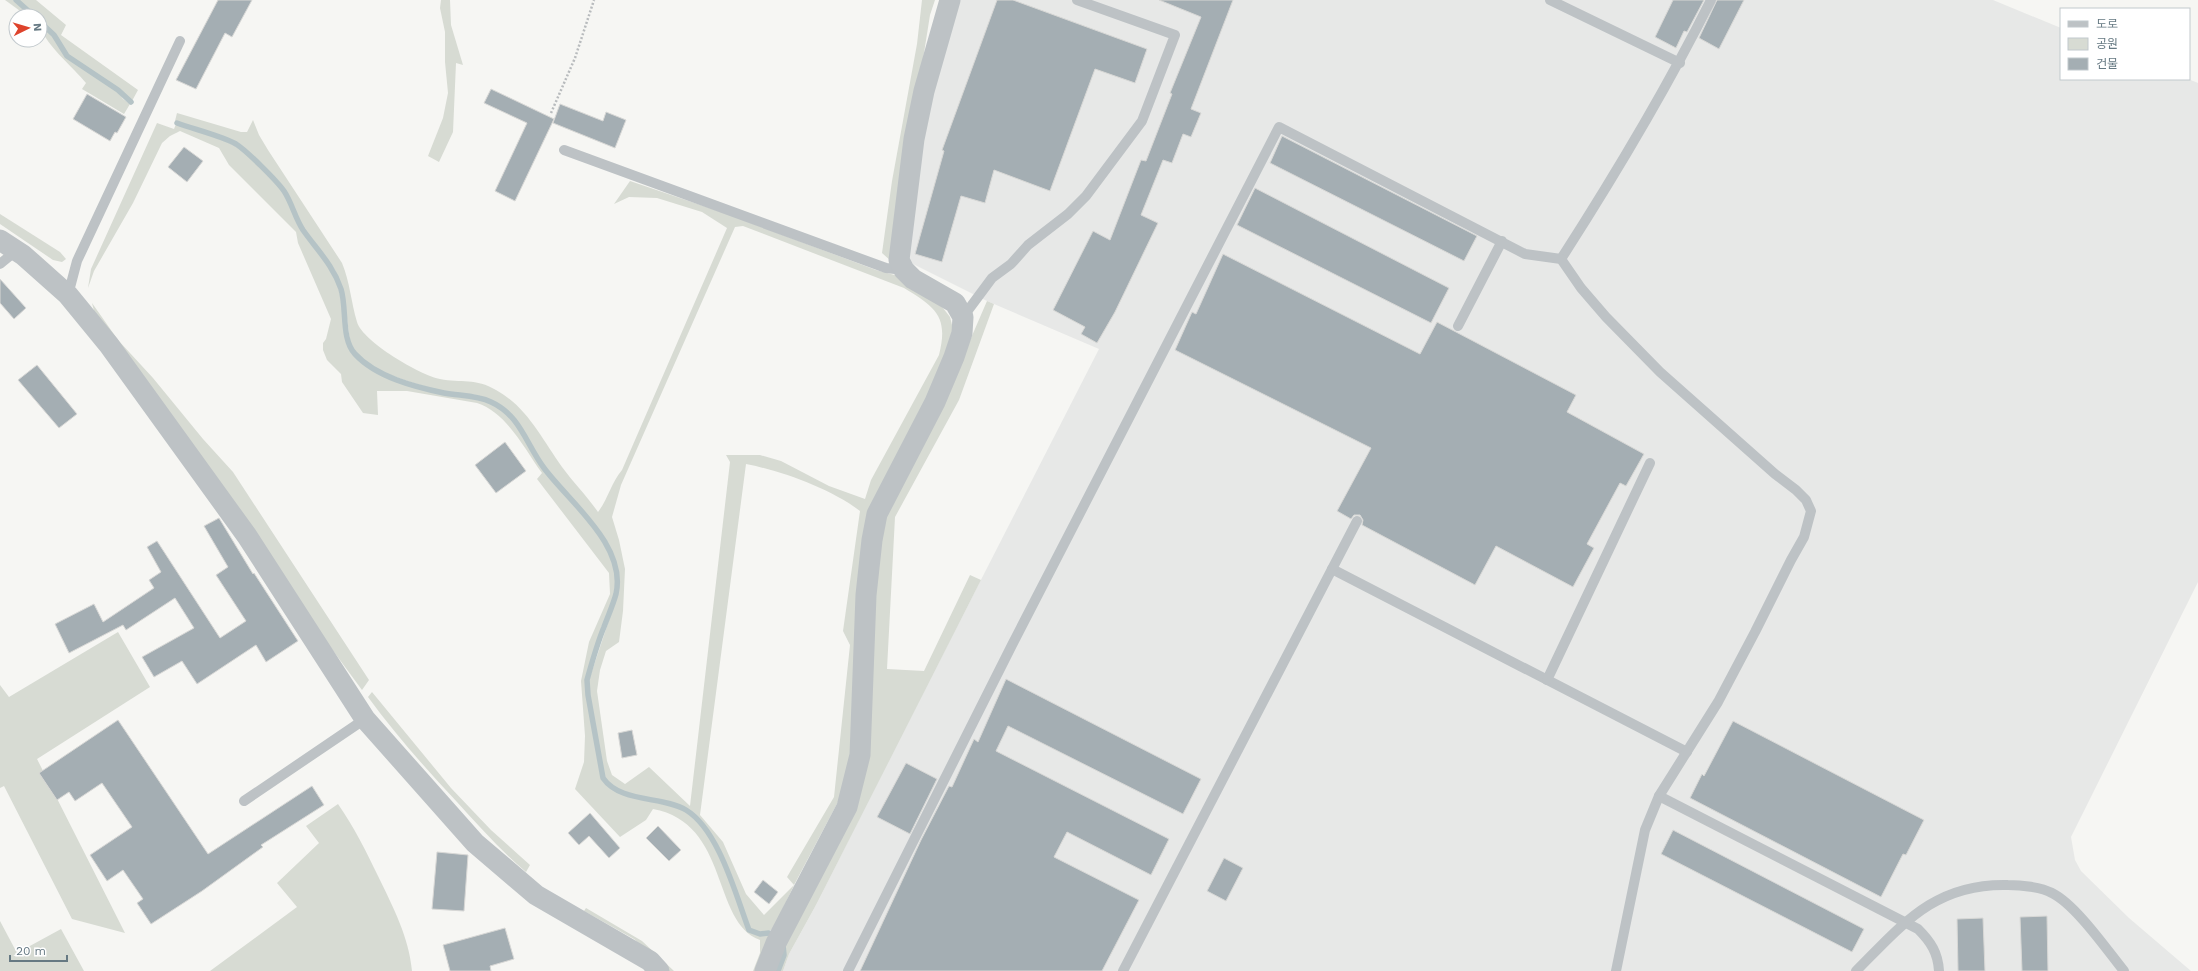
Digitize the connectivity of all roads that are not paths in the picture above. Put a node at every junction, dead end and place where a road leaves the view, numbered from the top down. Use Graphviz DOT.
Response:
graph roads {
  1 [pos="950,0"];
  2 [pos="1077,0"];
  3 [pos="1550,0"];
  4 [pos="1711,0"];
  5 [pos="180,41"];
  6 [pos="1680,63"];
  7 [pos="564,150"];
  8 [pos="0,240"];
  9 [pos="1502,242"];
  10 [pos="23,255"];
  11 [pos="1561,259"];
  12 [pos="0,264"];
  13 [pos="904,270"];
  14 [pos="68,295"];
  15 [pos="962,317"];
  16 [pos="1458,326"];
  17 [pos="1650,463"];
  18 [pos="1357,521"];
  19 [pos="1332,568"];
  20 [pos="1547,680"];
  21 [pos="365,719"];
  22 [pos="1687,752"];
  23 [pos="1659,796"];
  24 [pos="244,801"];
  25 [pos="1904,923"];
  26 [pos="659,971"];
  27 [pos="765,971"];
  28 [pos="848,971"];
  29 [pos="1123,971"];
  30 [pos="1616,971"];
  31 [pos="1856,971"];
  32 [pos="1939,971"];
  33 [pos="2124,971"];
  1 -- 13 [label="street"];
  2 -- 15 [label="lane"];
  3 -- 6 [label="lane"];
  4 -- 6 [label="lane"];
  5 -- 14 [label="lane"];
  6 -- 11 [label="lane"];
  7 -- 13 [label="lane"];
  8 -- 10 [label="street"];
  9 -- 11 [label="lane"];
  9 -- 16 [label="lane"];
  9 -- 28 [label="lane"];
  10 -- 12 [label="lane"];
  10 -- 14 [label="street"];
  11 -- 22 [label="lane"];
  13 -- 15 [label="street"];
  14 -- 21 [label="street"];
  15 -- 27 [label="street"];
  17 -- 20 [label="lane"];
  18 -- 19 [label="lane"];
  19 -- 20 [label="lane"];
  19 -- 29 [label="lane"];
  20 -- 22 [label="lane"];
  21 -- 24 [label="lane"];
  21 -- 26 [label="street"];
  22 -- 23 [label="lane"];
  23 -- 25 [label="lane"];
  23 -- 30 [label="lane"];
  25 -- 31 [label="lane"];
  25 -- 32 [label="lane"];
  25 -- 33 [label="lane"];
}
